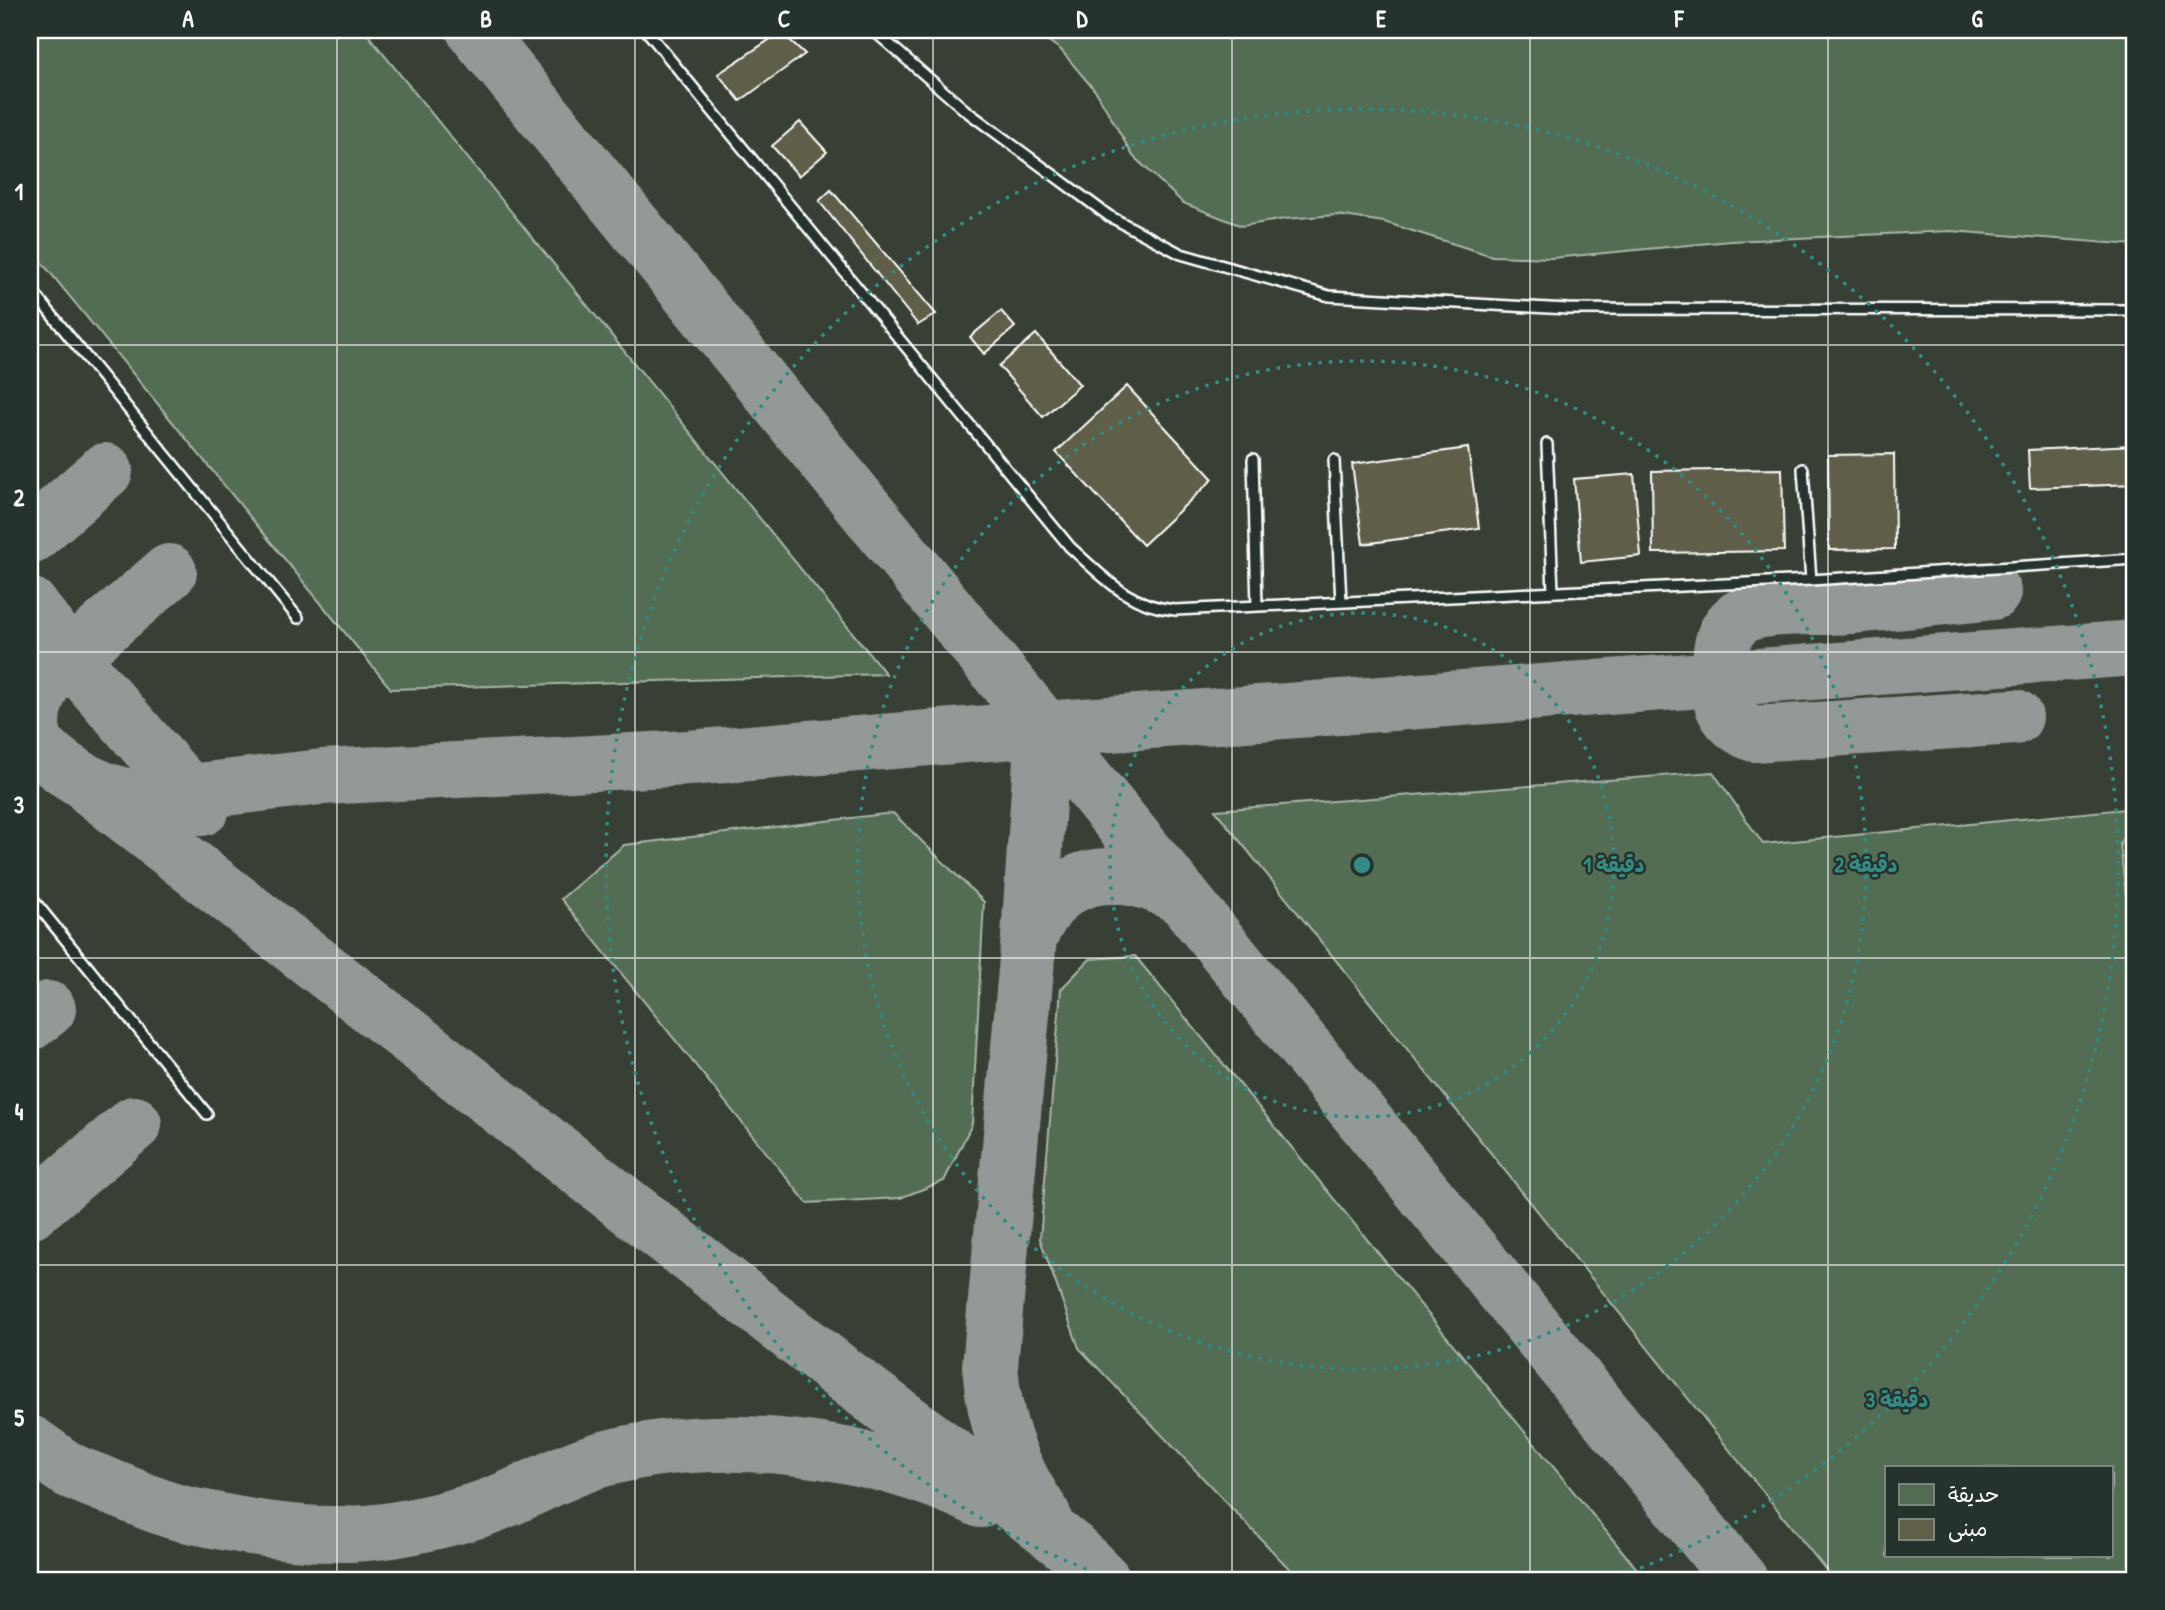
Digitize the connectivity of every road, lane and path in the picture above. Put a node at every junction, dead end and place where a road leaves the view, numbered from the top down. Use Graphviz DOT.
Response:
graph roads {
  1 [pos="646,30"];
  2 [pos="873,30"];
  3 [pos="30,288"];
  4 [pos="2135,310"];
  5 [pos="1547,444"];
  6 [pos="1253,458"];
  7 [pos="1334,460"];
  8 [pos="1803,469"];
  9 [pos="2135,559"];
  10 [pos="1811,580"];
  11 [pos="1553,592"];
  12 [pos="1341,602"];
  13 [pos="1257,606"];
  14 [pos="298,618"];
  15 [pos="30,896"];
  16 [pos="207,1114"];
  1 -- 13 [label="lane"];
  2 -- 4 [label="lane"];
  3 -- 14 [label="lane"];
  5 -- 11 [label="lane"];
  6 -- 13 [label="lane"];
  7 -- 12 [label="lane"];
  8 -- 10 [label="lane"];
  9 -- 10 [label="lane"];
  10 -- 11 [label="lane"];
  11 -- 12 [label="lane"];
  12 -- 13 [label="lane"];
  15 -- 16 [label="lane"];
}
